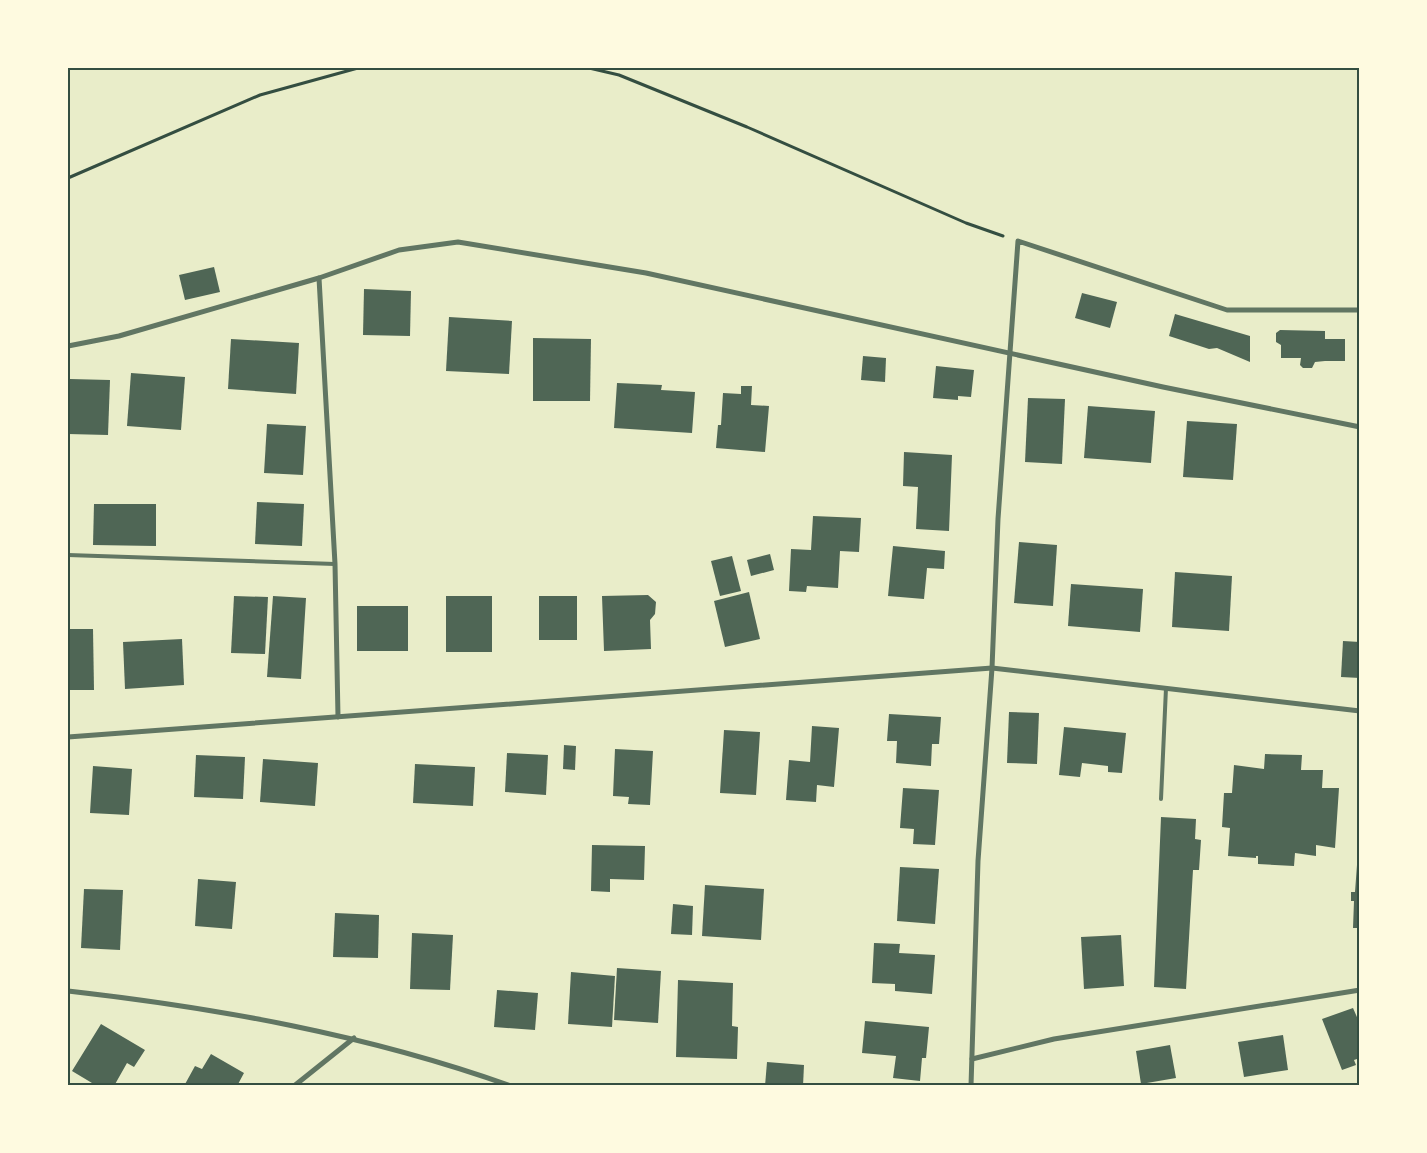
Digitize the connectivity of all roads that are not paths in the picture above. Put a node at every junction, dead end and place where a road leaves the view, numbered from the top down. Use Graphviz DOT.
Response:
graph roads {
  1 [pos="319,278"];
  2 [pos="1360,310"];
  3 [pos="68,346"];
  4 [pos="1010,354"];
  5 [pos="1360,426"];
  6 [pos="68,555"];
  7 [pos="335,564"];
  8 [pos="992,668"];
  9 [pos="1166,688"];
  10 [pos="1360,711"];
  11 [pos="338,717"];
  12 [pos="68,737"];
  13 [pos="1161,799"];
  14 [pos="1360,990"];
  15 [pos="68,991"];
  16 [pos="354,1038"];
  17 [pos="972,1058"];
  18 [pos="294,1086"];
  19 [pos="511,1086"];
  20 [pos="971,1086"];
  1 -- 3 [label="street"];
  1 -- 4 [label="street"];
  1 -- 7 [label="street"];
  2 -- 4 [label="street"];
  4 -- 5 [label="street"];
  4 -- 8 [label="street"];
  6 -- 7 [label="lane"];
  7 -- 11 [label="street"];
  8 -- 9 [label="street"];
  8 -- 11 [label="street"];
  8 -- 17 [label="street"];
  9 -- 10 [label="street"];
  9 -- 13 [label="lane"];
  11 -- 12 [label="street"];
  14 -- 17 [label="street"];
  15 -- 16 [label="street"];
  16 -- 18 [label="street"];
  16 -- 19 [label="street"];
  17 -- 20 [label="street"];
}
